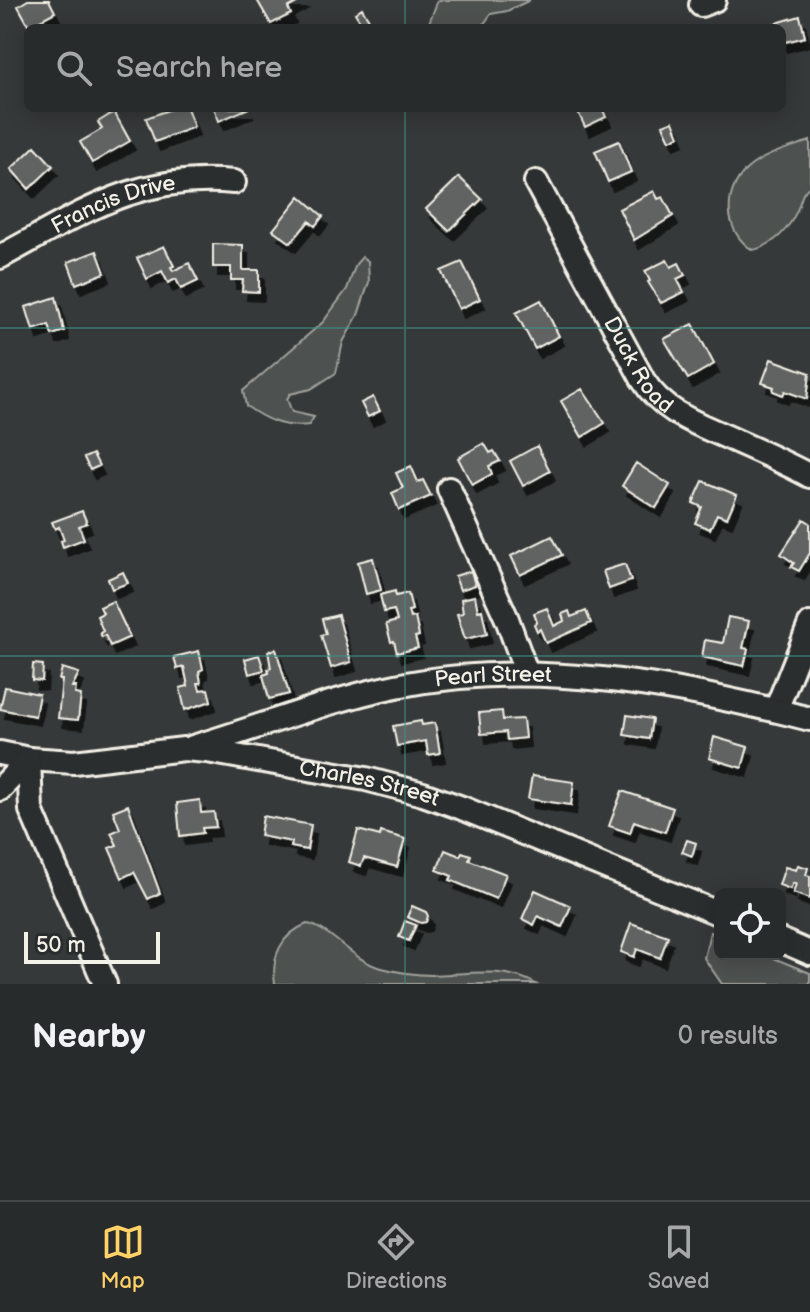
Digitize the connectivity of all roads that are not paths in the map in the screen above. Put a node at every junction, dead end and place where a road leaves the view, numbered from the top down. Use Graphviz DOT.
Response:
graph roads {
  1 [pos="234,182"];
  2 [pos="536,182"];
  3 [pos="0,257"];
  4 [pos="810,476"];
  5 [pos="449,489"];
  6 [pos="810,624"];
  7 [pos="527,674"];
  8 [pos="776,710"];
  9 [pos="810,719"];
  10 [pos="184,749"];
  11 [pos="0,753"];
  12 [pos="29,759"];
  13 [pos="0,789"];
  14 [pos="714,912"];
  15 [pos="786,943"];
  16 [pos="810,953"];
  17 [pos="105,984"];
  1 -- 3 [label="street, Francis Drive"];
  2 -- 4 [label="street, Duck Road"];
  5 -- 7 [label="street"];
  6 -- 8 [label="street"];
  7 -- 8 [label="street, Pearl Street"];
  7 -- 10 [label="street, Pearl Street"];
  8 -- 9 [label="street, Pearl Street"];
  10 -- 12 [label="street, Charles Street"];
  10 -- 14 [label="street, Charles Street"];
  11 -- 12 [label="street, Charles Street"];
  12 -- 13 [label="street"];
  12 -- 17 [label="street"];
  15 -- 16 [label="street"];
}
